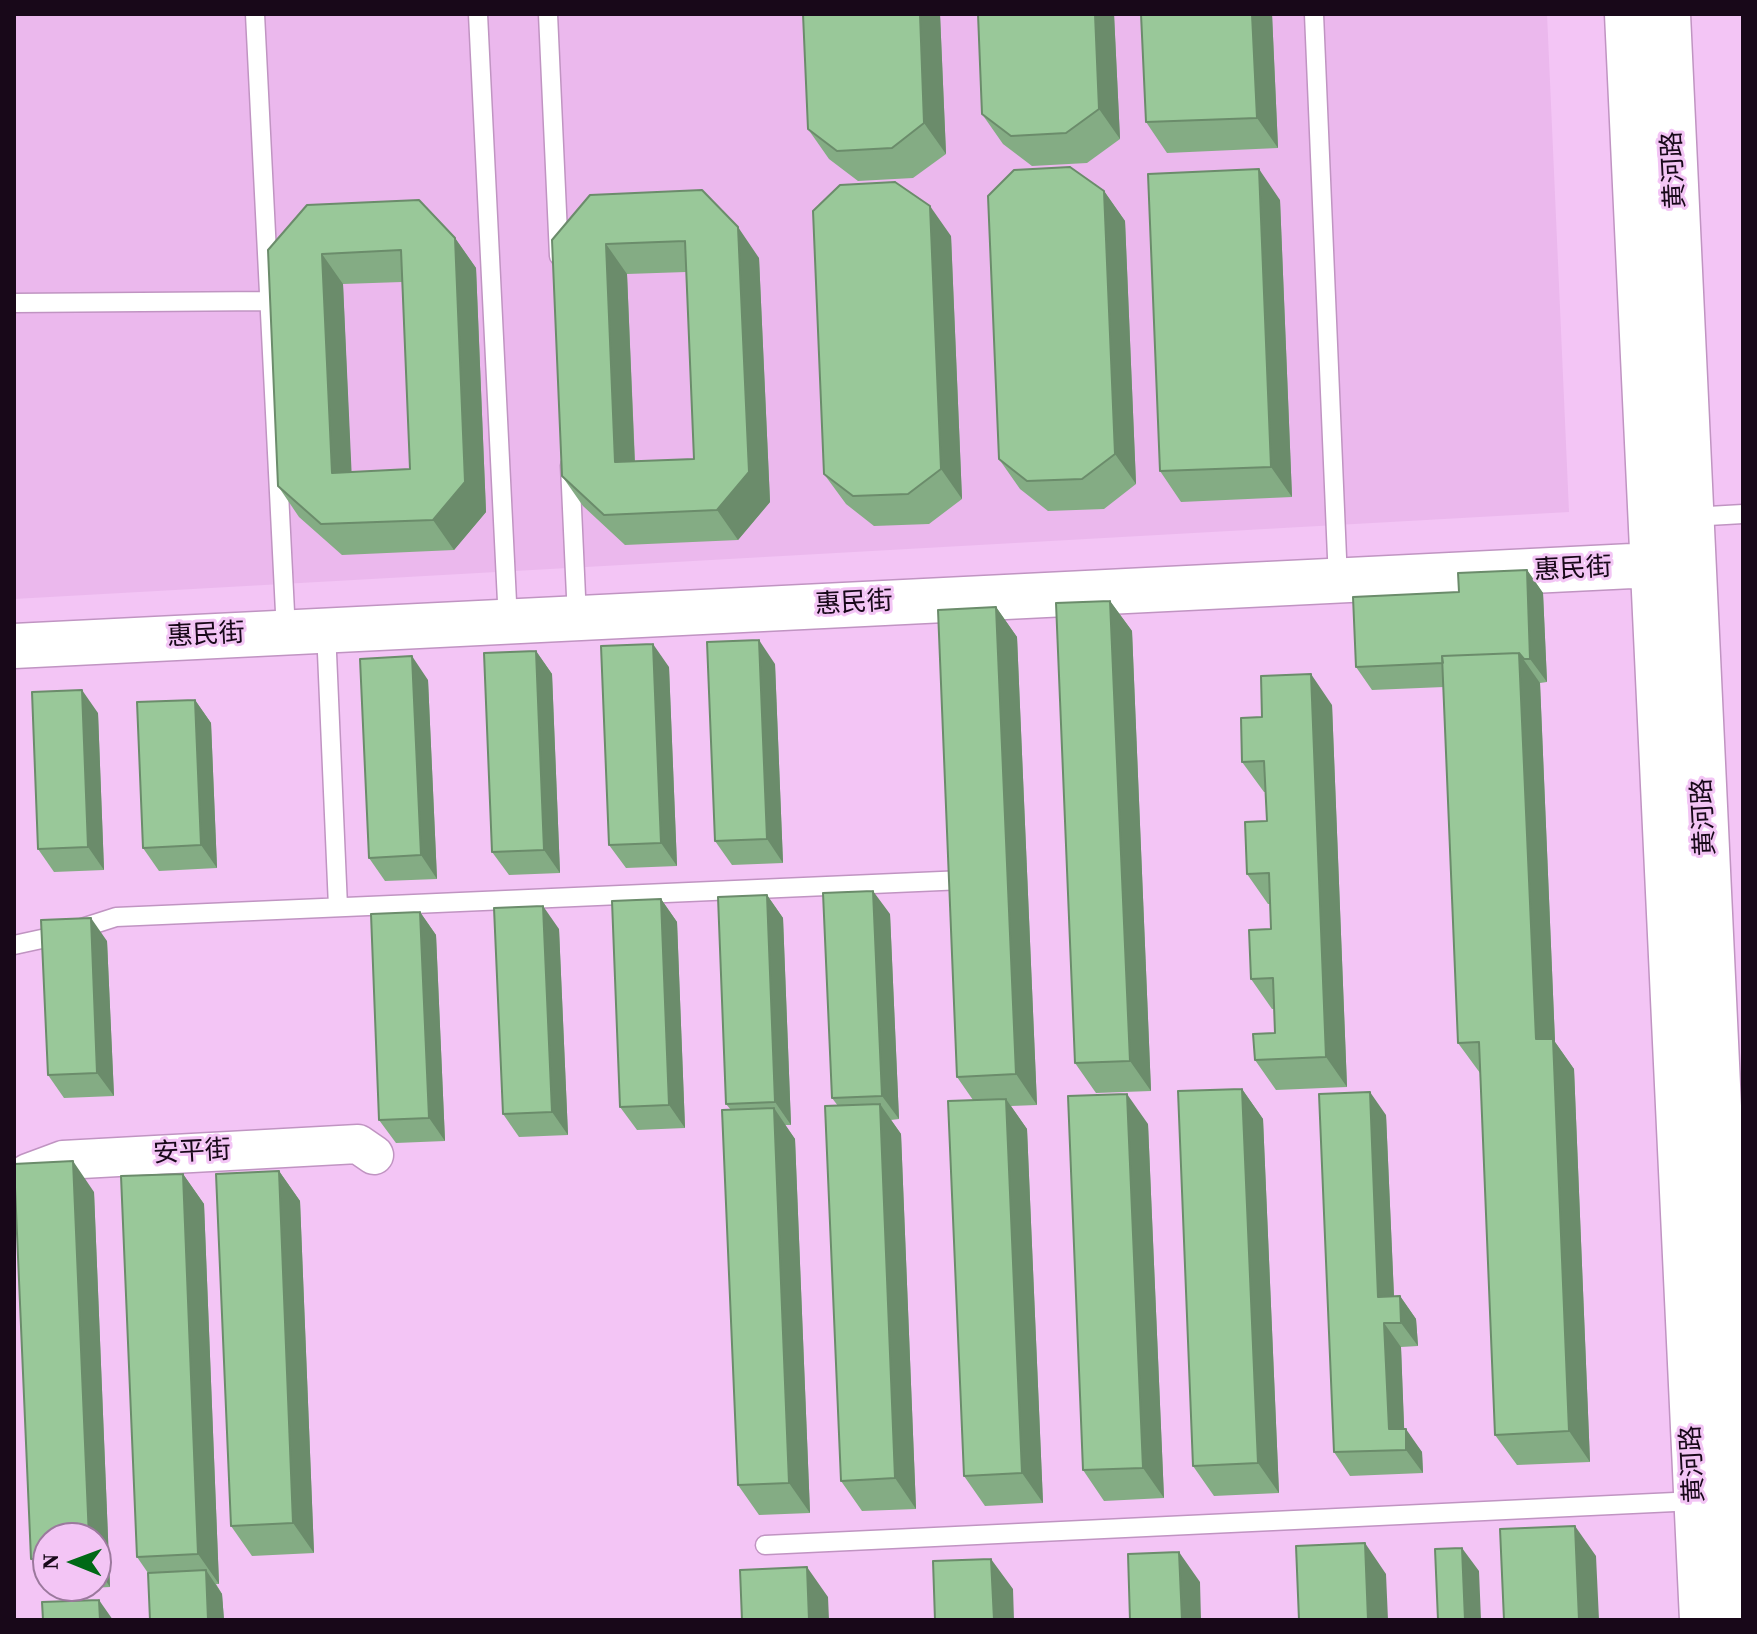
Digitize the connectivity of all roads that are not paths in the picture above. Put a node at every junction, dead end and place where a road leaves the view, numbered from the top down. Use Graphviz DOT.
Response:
graph roads {
  1 [pos="255,14"];
  2 [pos="478,14"];
  3 [pos="548,14"];
  4 [pos="1314,14"];
  5 [pos="1627,14"];
  6 [pos="1668,14"];
  7 [pos="560,268"];
  8 [pos="269,301"];
  9 [pos="14,303"];
  10 [pos="569,443"];
  11 [pos="1743,514"];
  12 [pos="1691,517"];
  13 [pos="1673,564"];
  14 [pos="1338,581"];
  15 [pos="577,618"];
  16 [pos="508,622"];
  17 [pos="306,631"];
  18 [pos="14,646"];
  19 [pos="964,880"];
  20 [pos="338,907"];
  21 [pos="14,945"];
  22 [pos="374,1155"];
  23 [pos="14,1185"];
  24 [pos="1736,1323"];
  25 [pos="1696,1501"];
  26 [pos="765,1545"];
  27 [pos="1702,1620"];
  28 [pos="1743,1620"];
  1 -- 8 [label="lane"];
  2 -- 16 [label="lane"];
  3 -- 7 [label="lane"];
  4 -- 14 [label="lane"];
  5 -- 13 [label="main road, 黄河路"];
  6 -- 12 [label="main road, 黄河路"];
  8 -- 9 [label="lane"];
  8 -- 17 [label="lane"];
  10 -- 15 [label="lane"];
  11 -- 12 [label="lane"];
  12 -- 13 [label="main road, 黄河路"];
  13 -- 14 [label="main road, 惠民街"];
  13 -- 24 [label="main road, 黄河路"];
  13 -- 25 [label="main road, 黄河路"];
  14 -- 15 [label="main road, 惠民街"];
  15 -- 16 [label="main road, 惠民街"];
  16 -- 17 [label="main road, 惠民街"];
  17 -- 18 [label="main road, 惠民街"];
  17 -- 20 [label="lane"];
  19 -- 20 [label="lane"];
  20 -- 21 [label="lane"];
  22 -- 23 [label="street, 安平街"];
  24 -- 28 [label="main road, 黄河路"];
  25 -- 26 [label="lane"];
  25 -- 27 [label="main road, 黄河路"];
}
